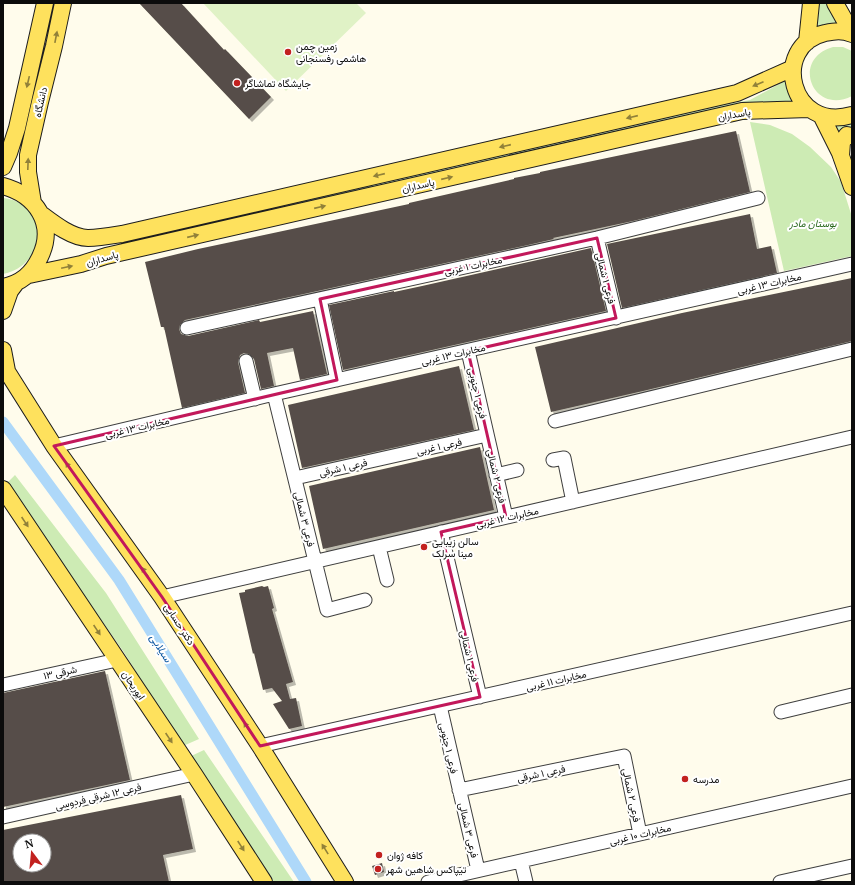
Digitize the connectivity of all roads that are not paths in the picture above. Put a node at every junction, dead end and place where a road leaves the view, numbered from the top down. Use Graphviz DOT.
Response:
graph roads {
  1 [pos="45,3"];
  2 [pos="63,3"];
  3 [pos="811,3"];
  4 [pos="835,3"];
  5 [pos="852,29"];
  6 [pos="852,34"];
  7 [pos="807,42"];
  8 [pos="793,68"];
  9 [pos="815,112"];
  10 [pos="852,116"];
  11 [pos="852,136"];
  12 [pos="841,156"];
  13 [pos="3,167"];
  14 [pos="3,186"];
  15 [pos="852,188"];
  16 [pos="758,198"];
  17 [pos="37,208"];
  18 [pos="596,238"];
  19 [pos="852,264"];
  20 [pos="16,282"];
  21 [pos="320,299"];
  22 [pos="3,311"];
  23 [pos="616,318"];
  24 [pos="187,328"];
  25 [pos="852,349"];
  26 [pos="3,350"];
  27 [pos="468,351"];
  28 [pos="246,361"];
  29 [pos="5,368"];
  30 [pos="337,380"];
  31 [pos="274,394"];
  32 [pos="255,399"];
  33 [pos="555,421"];
  34 [pos="487,435"];
  35 [pos="852,437"];
  36 [pos="54,446"];
  37 [pos="391,456"];
  38 [pos="553,460"];
  39 [pos="516,470"];
  40 [pos="496,475"];
  41 [pos="295,478"];
  42 [pos="3,489"];
  43 [pos="573,502"];
  44 [pos="506,517"];
  45 [pos="440,532"];
  46 [pos="379,547"];
  47 [pos="315,561"];
  48 [pos="386,580"];
  49 [pos="162,597"];
  50 [pos="365,600"];
  51 [pos="852,613"];
  52 [pos="117,660"];
  53 [pos="3,685"];
  54 [pos="852,695"];
  55 [pos="480,697"];
  56 [pos="440,706"];
  57 [pos="781,712"];
  58 [pos="260,746"];
  59 [pos="624,756"];
  60 [pos="194,774"];
  61 [pos="852,786"];
  62 [pos="459,790"];
  63 [pos="3,817"];
  64 [pos="640,834"];
  65 [pos="521,861"];
  66 [pos="852,866"];
  67 [pos="478,870"];
  68 [pos="264,882"];
  69 [pos="346,882"];
  70 [pos="428,882"];
  71 [pos="526,882"];
  72 [pos="780,882"];
  1 -- 13 [label="main road, دانشگاه, one-way"];
  17 -- 2 [label="main road, دانشگاه, one-way"];
  3 -- 7 [label="main road"];
  4 -- 5 [label="main road"];
  6 -- 7 [label="main road"];
  7 -- 8 [label="main road"];
  8 -- 9 [label="main road"];
  8 -- 17 [label="main road, پاسداران, one-way"];
  9 -- 10 [label="main road, پاسداران"];
  9 -- 12 [label="main road"];
  20 -- 9 [label="main road, پاسداران, one-way"];
  11 -- 12 [label="main road"];
  12 -- 15 [label="main road"];
  14 -- 17 [label="main road, پاسداران"];
  16 -- 18 [label="street, مخابرات ۱ غربی"];
  17 -- 20 [label="main road, دانشگاه"];
  18 -- 21 [label="street, مخابرات ۱ غربی"];
  18 -- 23 [label="street, فرعی ۱ شمالی"];
  19 -- 23 [label="street, مخابرات ۱۳ غربی"];
  20 -- 22 [label="main road, دانشگاه"];
  21 -- 24 [label="street, مخابرات ۱ غربی"];
  21 -- 30 [label="street"];
  23 -- 27 [label="street, مخابرات ۱۳ غربی"];
  25 -- 33 [label="street"];
  26 -- 29 [label="main road"];
  27 -- 30 [label="street, مخابرات ۱۳ غربی"];
  27 -- 34 [label="street, فرعی ۱ جنوبی"];
  28 -- 32 [label="street"];
  29 -- 36 [label="main road, دکتر حسابی"];
  30 -- 31 [label="street, مخابرات ۱۳ غربی"];
  31 -- 32 [label="street, مخابرات ۱۳ غربی"];
  31 -- 41 [label="street, فرعی ۳ شمالی"];
  32 -- 36 [label="street, مخابرات ۱۳ غربی"];
  34 -- 37 [label="street, فرعی ۱ غربی"];
  34 -- 40 [label="street, فرعی ۲ شمالی"];
  35 -- 43 [label="street, مخابرات ۱۲ غربی"];
  49 -- 36 [label="main road, دکتر حسابی, one-way"];
  37 -- 41 [label="street, فرعی ۱ شرقی"];
  38 -- 43 [label="street"];
  39 -- 40 [label="street"];
  40 -- 44 [label="street, فرعی ۲ شمالی"];
  41 -- 47 [label="street, فرعی ۳ شمالی"];
  42 -- 52 [label="main road, ابوریحان, one-way"];
  43 -- 44 [label="street, مخابرات ۱۲ غربی"];
  44 -- 45 [label="street, مخابرات ۱۲ غربی"];
  45 -- 46 [label="street, مخابرات ۱۲ غربی"];
  45 -- 55 [label="street, فرعی ۱ شمالی"];
  46 -- 47 [label="street, مخابرات ۱۲ غربی"];
  46 -- 48 [label="street"];
  47 -- 49 [label="street, مخابرات ۱۲ غربی"];
  47 -- 50 [label="street, فرعی ۳ شمالی"];
  58 -- 49 [label="main road, دکتر حسابی, one-way"];
  51 -- 55 [label="street, مخابرات ۱۱ غربی"];
  52 -- 53 [label="street, ۱۳ شرقی"];
  52 -- 60 [label="main road, ابوریحان, one-way"];
  54 -- 57 [label="street"];
  55 -- 56 [label="street, مخابرات ۱۱ غربی"];
  56 -- 58 [label="street, مخابرات ۱۱ غربی"];
  56 -- 62 [label="street, فرعی ۱ جنوبی"];
  69 -- 58 [label="main road, دکتر حسابی, one-way"];
  59 -- 62 [label="street, فرعی ۱ شرقی"];
  59 -- 64 [label="street, فرعی ۲ شمالی"];
  60 -- 63 [label="street, فرعی ۱۲ شرقی فردوسی"];
  60 -- 68 [label="main road, ابوریحان, one-way"];
  61 -- 64 [label="street, مخابرات ۱۰ غربی"];
  62 -- 67 [label="street, فرعی ۳ شمالی"];
  64 -- 65 [label="street, مخابرات ۱۰ غربی"];
  65 -- 67 [label="street, مخابرات ۱۰ غربی"];
  65 -- 71 [label="street"];
  66 -- 72 [label="street"];
  67 -- 70 [label="street, مخابرات ۱۰ غربی"];
}
